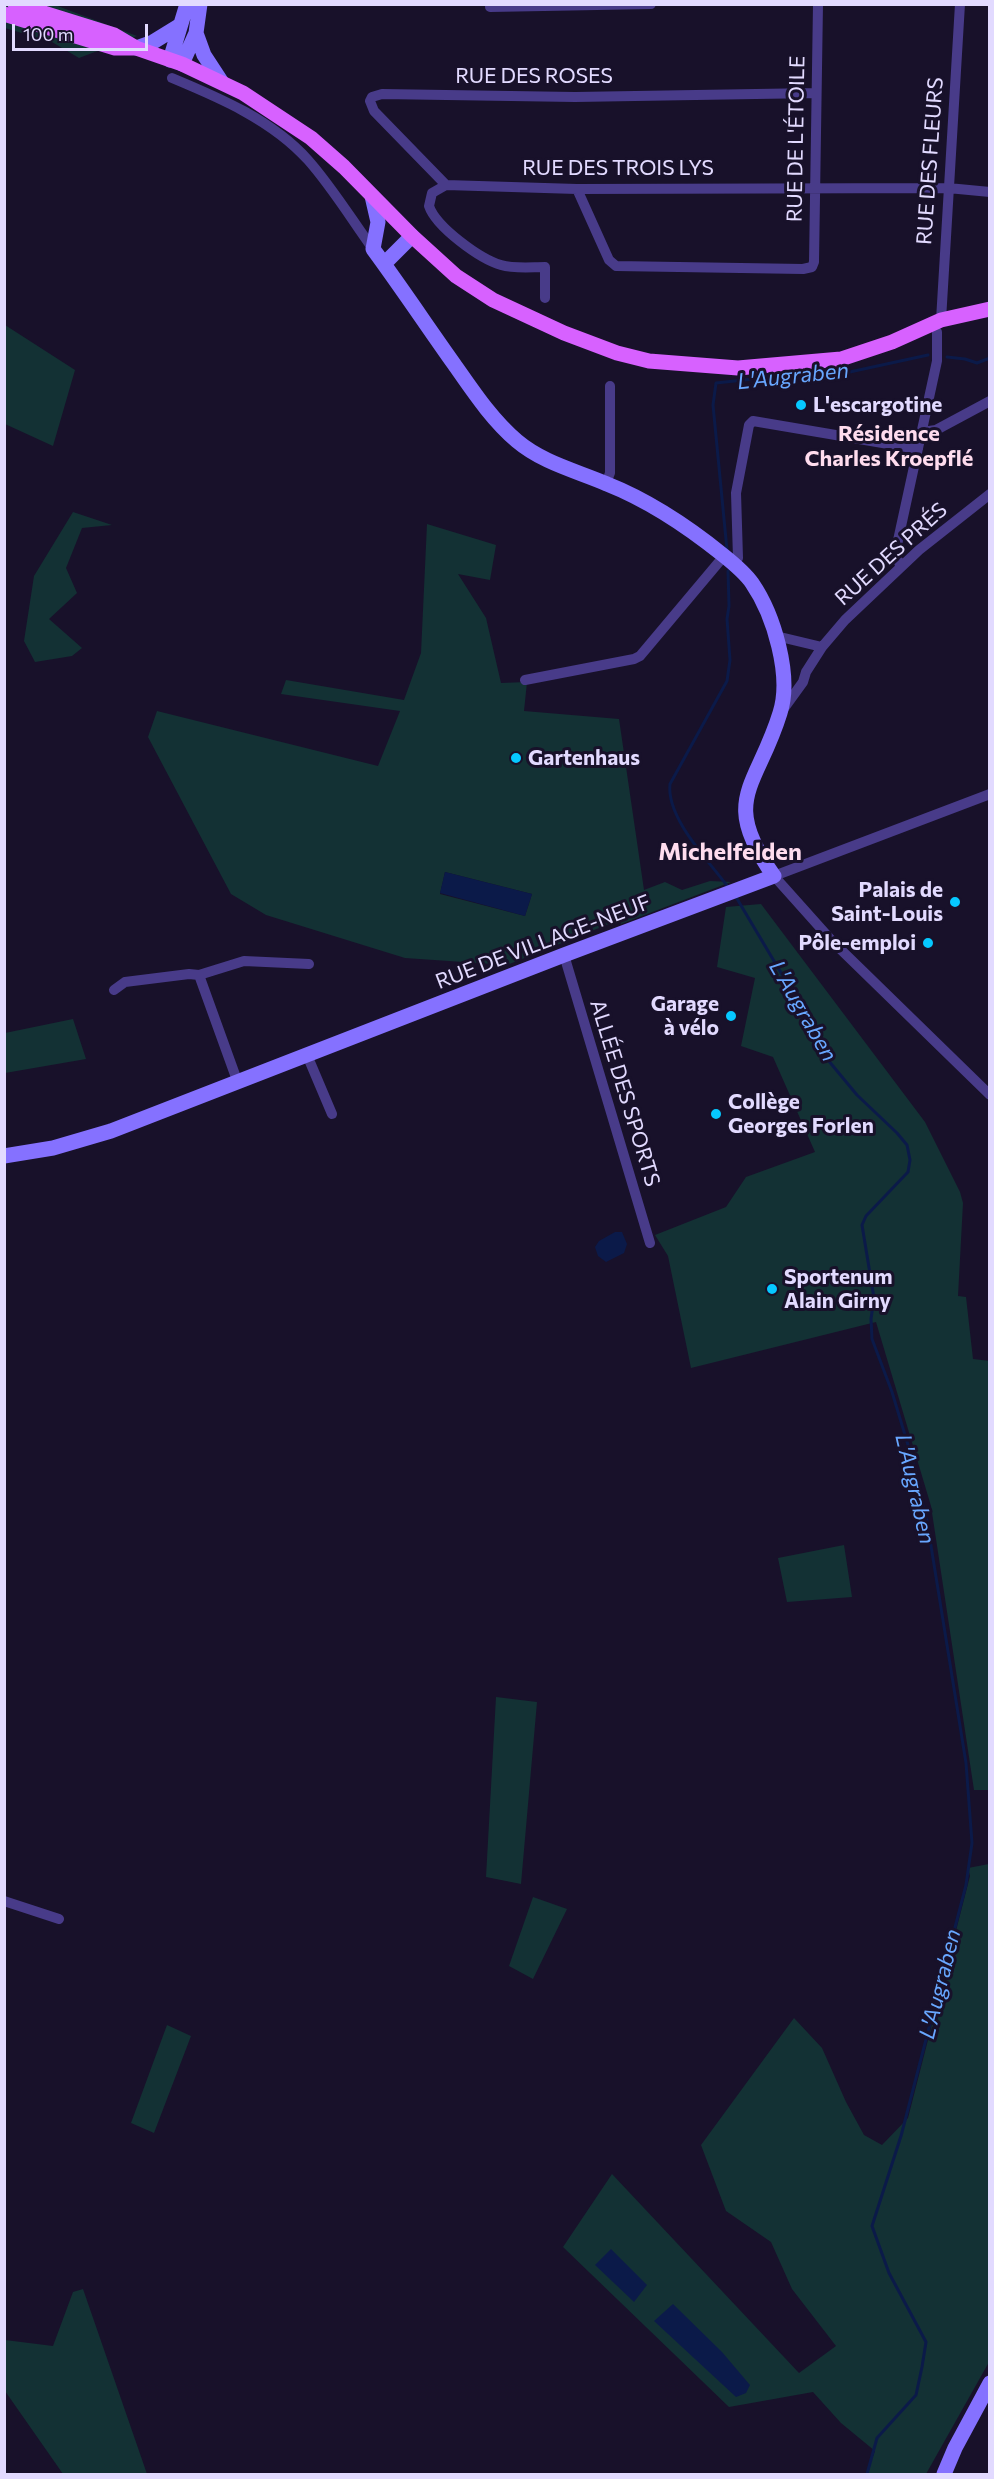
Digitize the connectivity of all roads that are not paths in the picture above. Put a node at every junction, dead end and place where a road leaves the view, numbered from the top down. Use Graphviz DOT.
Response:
graph roads {
  1 [pos="15,4"];
  2 [pos="187,4"];
  3 [pos="200,4"];
  4 [pos="651,4"];
  5 [pos="818,4"];
  6 [pos="960,4"];
  7 [pos="490,7"];
  8 [pos="4,14"];
  9 [pos="179,26"];
  10 [pos="196,33"];
  11 [pos="136,48"];
  12 [pos="176,62"];
  13 [pos="172,78"];
  14 [pos="221,81"];
  15 [pos="816,93"];
  16 [pos="446,186"];
  17 [pos="815,188"];
  18 [pos="948,188"];
  19 [pos="577,189"];
  20 [pos="990,192"];
  21 [pos="372,196"];
  22 [pos="412,236"];
  23 [pos="373,249"];
  24 [pos="384,264"];
  25 [pos="545,298"];
  26 [pos="986,310"];
  27 [pos="939,326"];
  28 [pos="610,386"];
  29 [pos="990,401"];
  30 [pos="922,432"];
  31 [pos="918,449"];
  32 [pos="606,483"];
  33 [pos="990,494"];
  34 [pos="729,560"];
  35 [pos="902,567"];
  36 [pos="776,636"];
  37 [pos="822,646"];
  38 [pos="525,680"];
  39 [pos="803,682"];
  40 [pos="784,690"];
  41 [pos="780,714"];
  42 [pos="990,794"];
  43 [pos="774,876"];
  44 [pos="564,954"];
  45 [pos="309,964"];
  46 [pos="199,975"];
  47 [pos="114,990"];
  48 [pos="307,1055"];
  49 [pos="238,1083"];
  50 [pos="990,1095"];
  51 [pos="332,1114"];
  52 [pos="4,1156"];
  53 [pos="650,1243"];
  54 [pos="4,1901"];
  55 [pos="59,1919"];
  56 [pos="990,2383"];
  57 [pos="944,2475"];
  1 -- 11 [label="main road"];
  2 -- 9 [label="street"];
  3 -- 10 [label="street"];
  4 -- 7 [label="street"];
  5 -- 15 [label="street, RUE DE L'ÉTOILE"];
  6 -- 18 [label="street, RUE DES FLEURS"];
  8 -- 11 [label="main road"];
  9 -- 11 [label="street"];
  9 -- 12 [label="street"];
  10 -- 12 [label="street"];
  10 -- 14 [label="street"];
  11 -- 12 [label="main road"];
  12 -- 14 [label="main road"];
  13 -- 23 [label="street"];
  14 -- 21 [label="main road"];
  15 -- 16 [label="street, RUE DES ROSES"];
  15 -- 17 [label="street, RUE DE L'ÉTOILE"];
  16 -- 19 [label="street, RUE DES TROIS LYS"];
  16 -- 25 [label="street"];
  17 -- 18 [label="street, RUE DES TROIS LYS"];
  17 -- 19 [label="street, RUE DES TROIS LYS"];
  17 -- 19 [label="street, RUE DE L'ÉTOILE"];
  18 -- 20 [label="street, RUE DES TROIS LYS"];
  18 -- 27 [label="street, RUE DES FLEURS"];
  21 -- 22 [label="main road"];
  21 -- 23 [label="street"];
  22 -- 24 [label="street"];
  22 -- 27 [label="main road"];
  23 -- 24 [label="street"];
  24 -- 32 [label="street"];
  26 -- 27 [label="main road"];
  27 -- 30 [label="street, RUE DES FLEURS"];
  28 -- 32 [label="street"];
  29 -- 30 [label="street"];
  30 -- 31 [label="street, RUE DES FLEURS"];
  31 -- 34 [label="street"];
  31 -- 35 [label="street, RUE DES FLEURS"];
  32 -- 34 [label="street"];
  33 -- 35 [label="street, RUE DES PRÉS"];
  34 -- 36 [label="street"];
  34 -- 38 [label="street"];
  35 -- 37 [label="street, RUE DES PRÉS"];
  36 -- 37 [label="street"];
  36 -- 40 [label="street"];
  37 -- 39 [label="street, RUE DES PRÉS"];
  39 -- 40 [label="street"];
  39 -- 41 [label="street, RUE DES PRÉS"];
  40 -- 41 [label="street"];
  41 -- 43 [label="street"];
  42 -- 43 [label="street, RUE DE VILLAGE-NEUF"];
  43 -- 44 [label="street, RUE DE VILLAGE-NEUF"];
  43 -- 50 [label="street"];
  44 -- 48 [label="street, RUE DE VILLAGE-NEUF"];
  44 -- 53 [label="street, ALLÉE DES SPORTS"];
  45 -- 46 [label="street"];
  46 -- 47 [label="street"];
  46 -- 49 [label="street"];
  48 -- 49 [label="street, RUE DE VILLAGE-NEUF"];
  48 -- 51 [label="street"];
  49 -- 52 [label="street, RUE DE VILLAGE-NEUF"];
  54 -- 55 [label="street"];
  56 -- 57 [label="street"];
}
